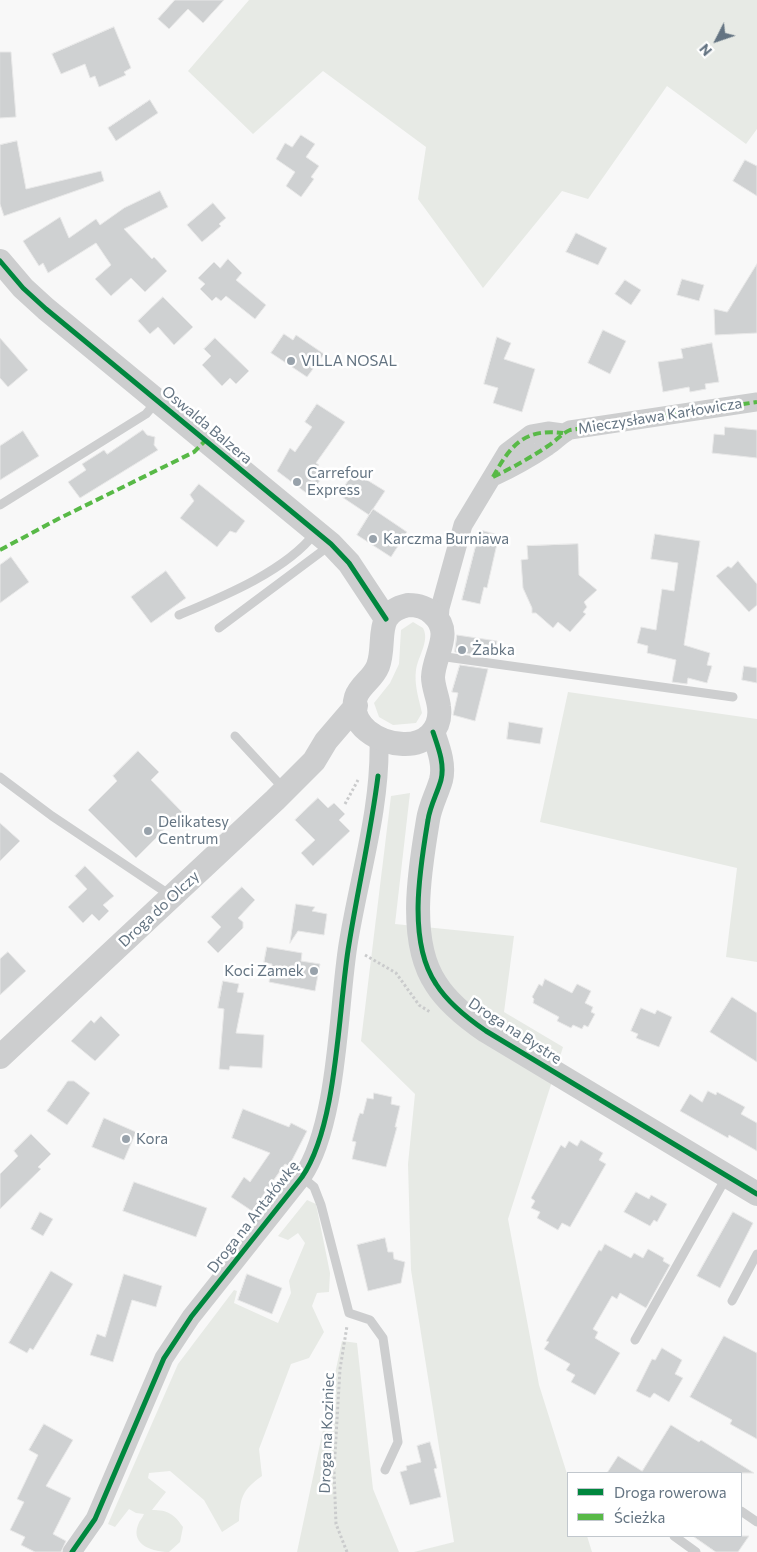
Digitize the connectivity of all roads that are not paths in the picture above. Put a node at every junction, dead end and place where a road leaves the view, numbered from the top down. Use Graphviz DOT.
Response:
graph roads {
  1 [pos="0,261"];
  2 [pos="157,401"];
  3 [pos="757,402"];
  4 [pos="0,505"];
  5 [pos="324,538"];
  6 [pos="454,554"];
  7 [pos="402,611"];
  8 [pos="179,615"];
  9 [pos="439,620"];
  10 [pos="219,628"];
  11 [pos="438,656"];
  12 [pos="733,697"];
  13 [pos="356,706"];
  14 [pos="433,732"];
  15 [pos="236,736"];
  16 [pos="389,740"];
  17 [pos="316,758"];
  18 [pos="0,777"];
  19 [pos="285,790"];
  20 [pos="433,798"];
  21 [pos="172,897"];
  22 [pos="0,1057"];
  23 [pos="727,1176"];
  24 [pos="302,1177"];
  25 [pos="757,1194"];
  26 [pos="757,1254"];
  27 [pos="732,1302"];
  28 [pos="635,1340"];
  29 [pos="385,1470"];
  30 [pos="742,1512"];
  31 [pos="757,1522"];
  32 [pos="675,1537"];
  33 [pos="72,1552"];
  34 [pos="696,1552"];
  1 -- 2 [label="street, Oswalda Balzera"];
  2 -- 4 [label="lane"];
  2 -- 5 [label="street, Oswalda Balzera"];
  3 -- 6 [label="street, Mieczysława Karłowicza"];
  5 -- 7 [label="street, Oswalda Balzera"];
  5 -- 8 [label="lane"];
  5 -- 10 [label="lane"];
  6 -- 7 [label="street, Mieczysława Karłowicza"];
  6 -- 9 [label="street, Mieczysława Karłowicza"];
  7 -- 9 [label="street, Oswalda Balzera"];
  7 -- 13 [label="street, Droga do Olczy"];
  9 -- 11 [label="street"];
  11 -- 12 [label="lane"];
  11 -- 14 [label="street"];
  13 -- 16 [label="street, Droga na Bystre"];
  13 -- 17 [label="street, Droga do Olczy"];
  14 -- 16 [label="street, Droga do Olczy"];
  14 -- 20 [label="street, Droga na Bystre"];
  15 -- 19 [label="lane"];
  16 -- 17 [label="street, Droga do Olczy"];
  16 -- 20 [label="street, Droga na Bystre"];
  16 -- 24 [label="street, Droga na Antałówkę"];
  17 -- 19 [label="street, Droga do Olczy"];
  18 -- 21 [label="lane"];
  19 -- 21 [label="street, Droga do Olczy"];
  20 -- 23 [label="street, Droga na Bystre"];
  21 -- 22 [label="street, Droga do Olczy"];
  23 -- 25 [label="street, Droga na Bystre"];
  23 -- 28 [label="lane"];
  24 -- 29 [label="lane"];
  24 -- 33 [label="street, Droga na Antałówkę"];
  26 -- 27 [label="lane"];
  30 -- 31 [label="lane"];
  32 -- 34 [label="lane"];
}
